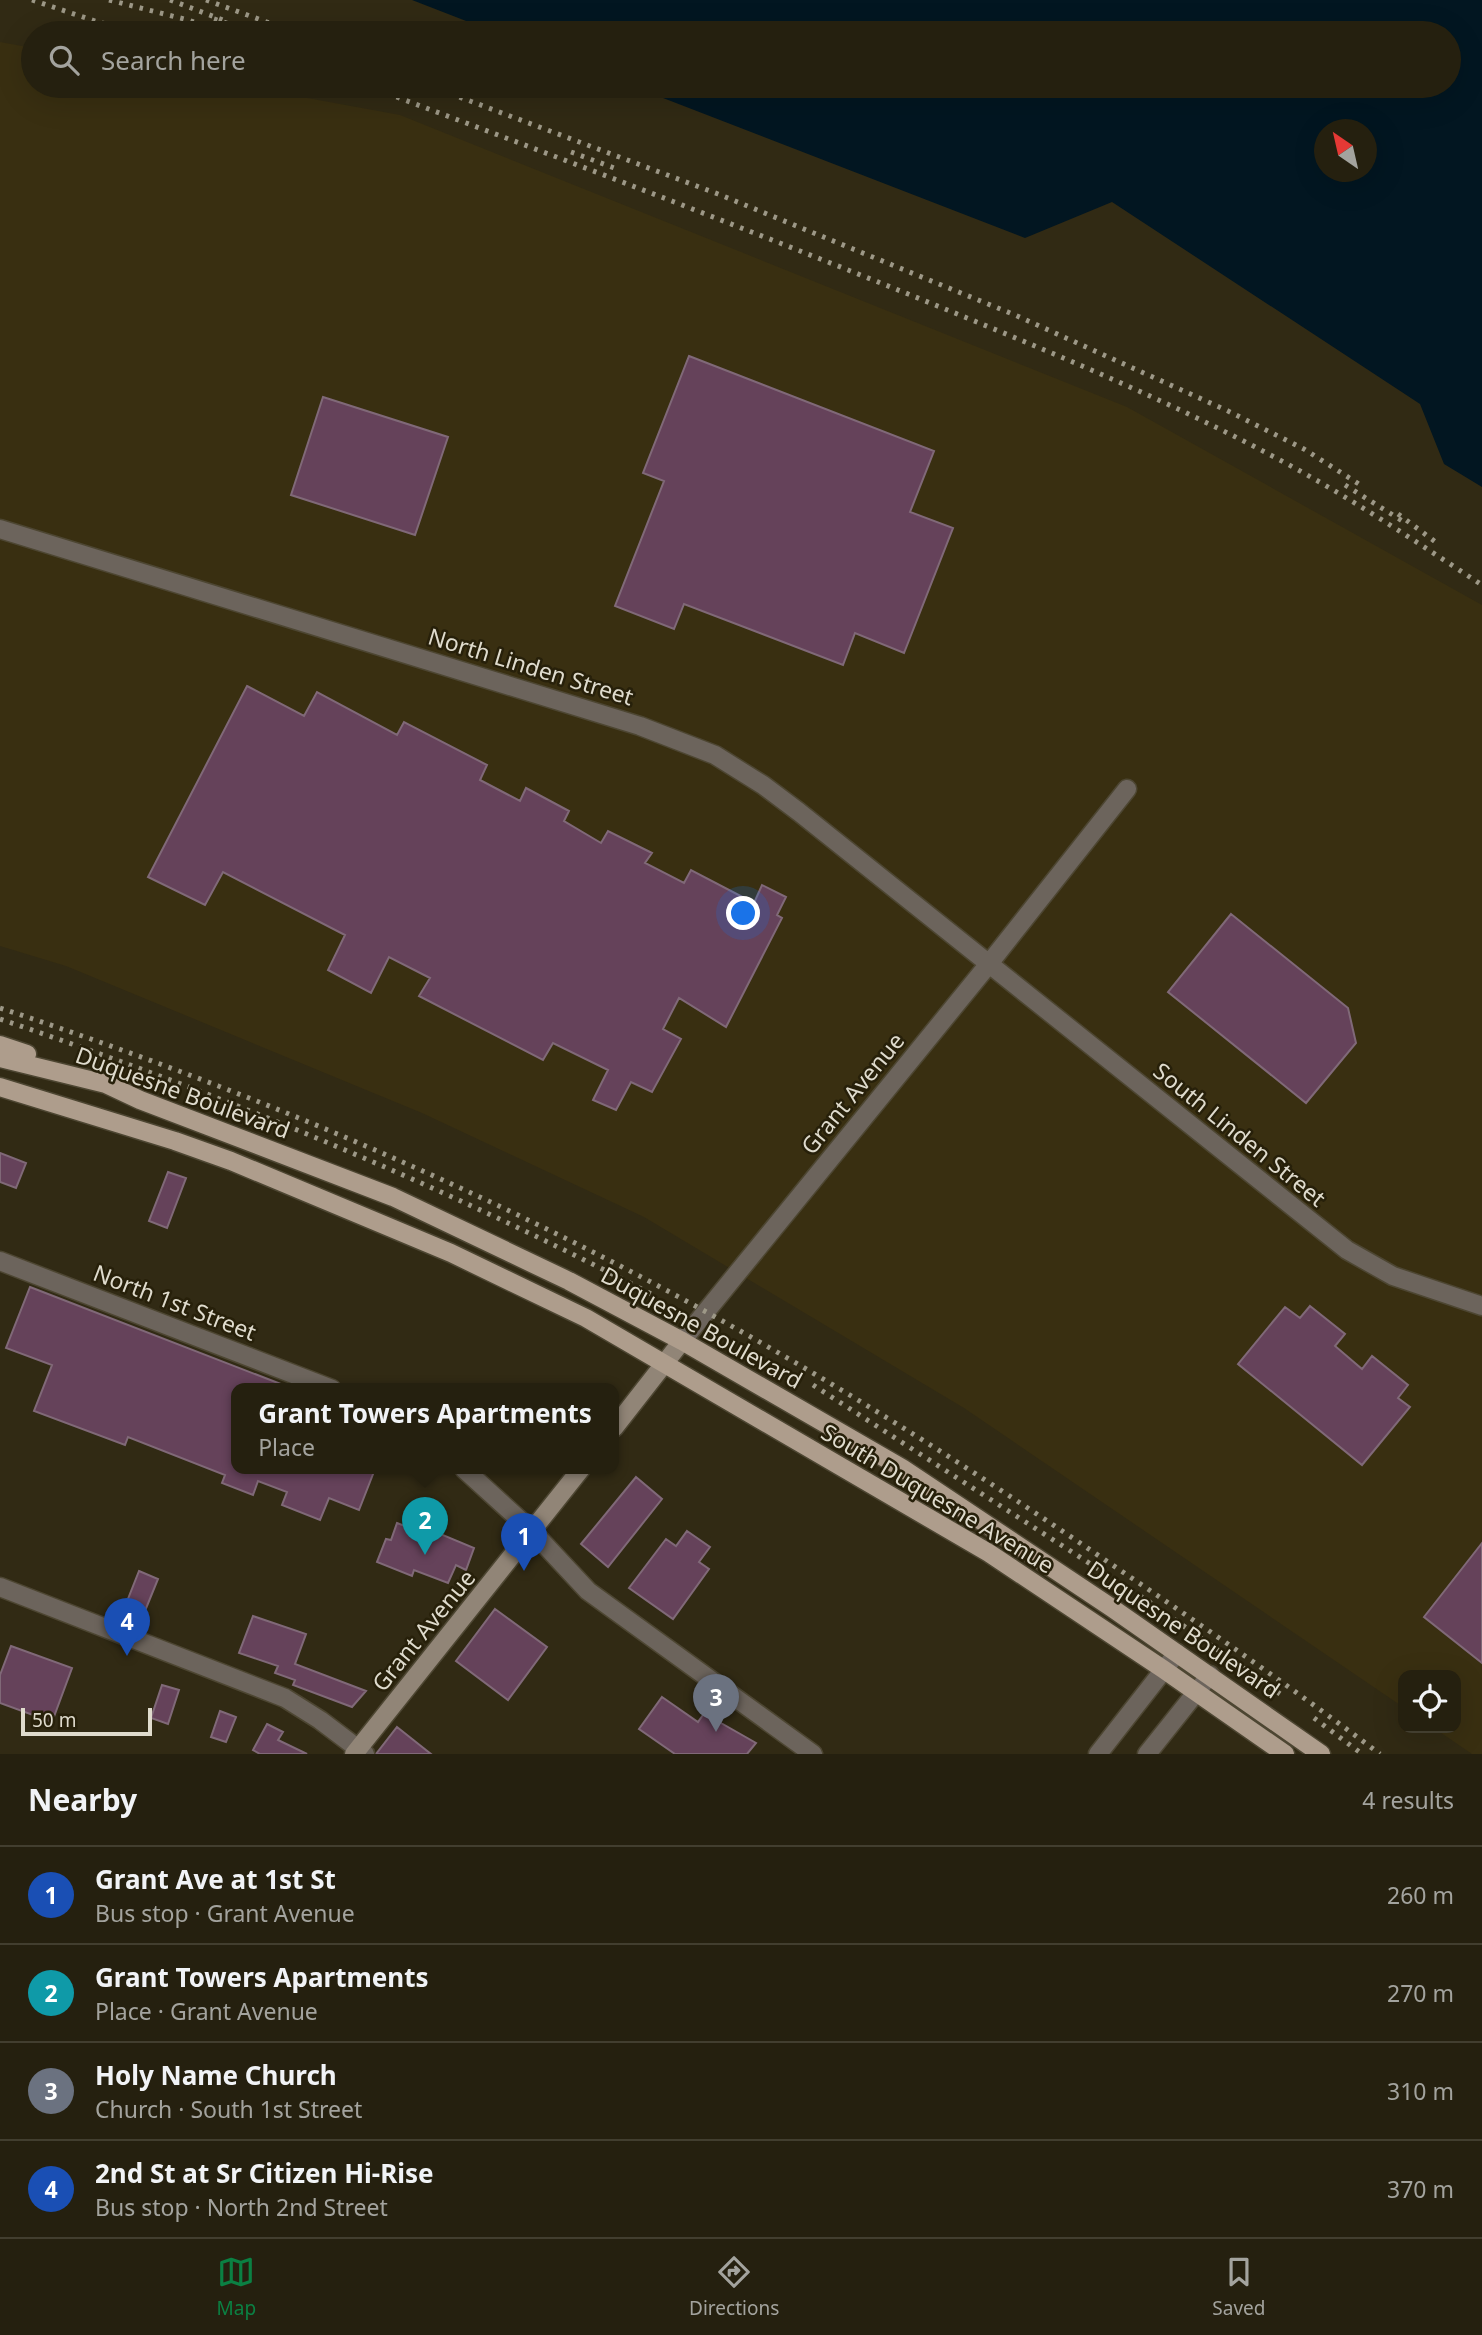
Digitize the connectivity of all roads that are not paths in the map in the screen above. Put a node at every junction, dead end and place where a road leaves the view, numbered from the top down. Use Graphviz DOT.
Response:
graph roads {
  1 [pos="0,529"];
  2 [pos="1127,789"];
  3 [pos="988,965"];
  4 [pos="0,1045"];
  5 [pos="0,1058"];
  6 [pos="106,1084"];
  7 [pos="0,1087"];
  8 [pos="121,1124"];
  9 [pos="0,1261"];
  10 [pos="1482,1306"];
  11 [pos="682,1341"];
  12 [pos="666,1363"];
  13 [pos="316,1383"];
  14 [pos="619,1422"];
  15 [pos="469,1474"];
  16 [pos="577,1474"];
  17 [pos="532,1531"];
  18 [pos="0,1587"];
  19 [pos="1177,1653"];
  20 [pos="1163,1669"];
  21 [pos="1210,1675"];
  22 [pos="1197,1692"];
  23 [pos="359,1752"];
  24 [pos="813,1754"];
  25 [pos="1098,1754"];
  26 [pos="1147,1754"];
  27 [pos="1285,1754"];
  28 [pos="1321,1754"];
  1 -- 3 [label="street, North Linden Street"];
  2 -- 3 [label="street, Grant Avenue"];
  3 -- 10 [label="street, South Linden Street"];
  3 -- 11 [label="street, Grant Avenue"];
  4 -- 6 [label="main road"];
  5 -- 6 [label="main road, Duquesne Boulevard"];
  6 -- 8 [label="main road"];
  6 -- 11 [label="main road, Duquesne Boulevard"];
  7 -- 8 [label="main road"];
  8 -- 12 [label="main road"];
  9 -- 13 [label="street, North 1st Street"];
  11 -- 12 [label="street, Grant Avenue"];
  11 -- 19 [label="main road, Duquesne Boulevard"];
  12 -- 14 [label="street, Grant Avenue"];
  12 -- 20 [label="main road, South Duquesne Avenue"];
  15 -- 17 [label="street"];
  16 -- 17 [label="street, Grant Avenue"];
  17 -- 23 [label="street, Grant Avenue"];
  17 -- 24 [label="street"];
  18 -- 23 [label="street"];
  19 -- 20 [label="street"];
  19 -- 21 [label="main road, Duquesne Boulevard"];
  20 -- 22 [label="main road, South Duquesne Avenue"];
  20 -- 25 [label="street"];
  21 -- 22 [label="street"];
  21 -- 28 [label="main road, Duquesne Boulevard"];
  22 -- 26 [label="street"];
  22 -- 27 [label="main road, South Duquesne Avenue"];
}
